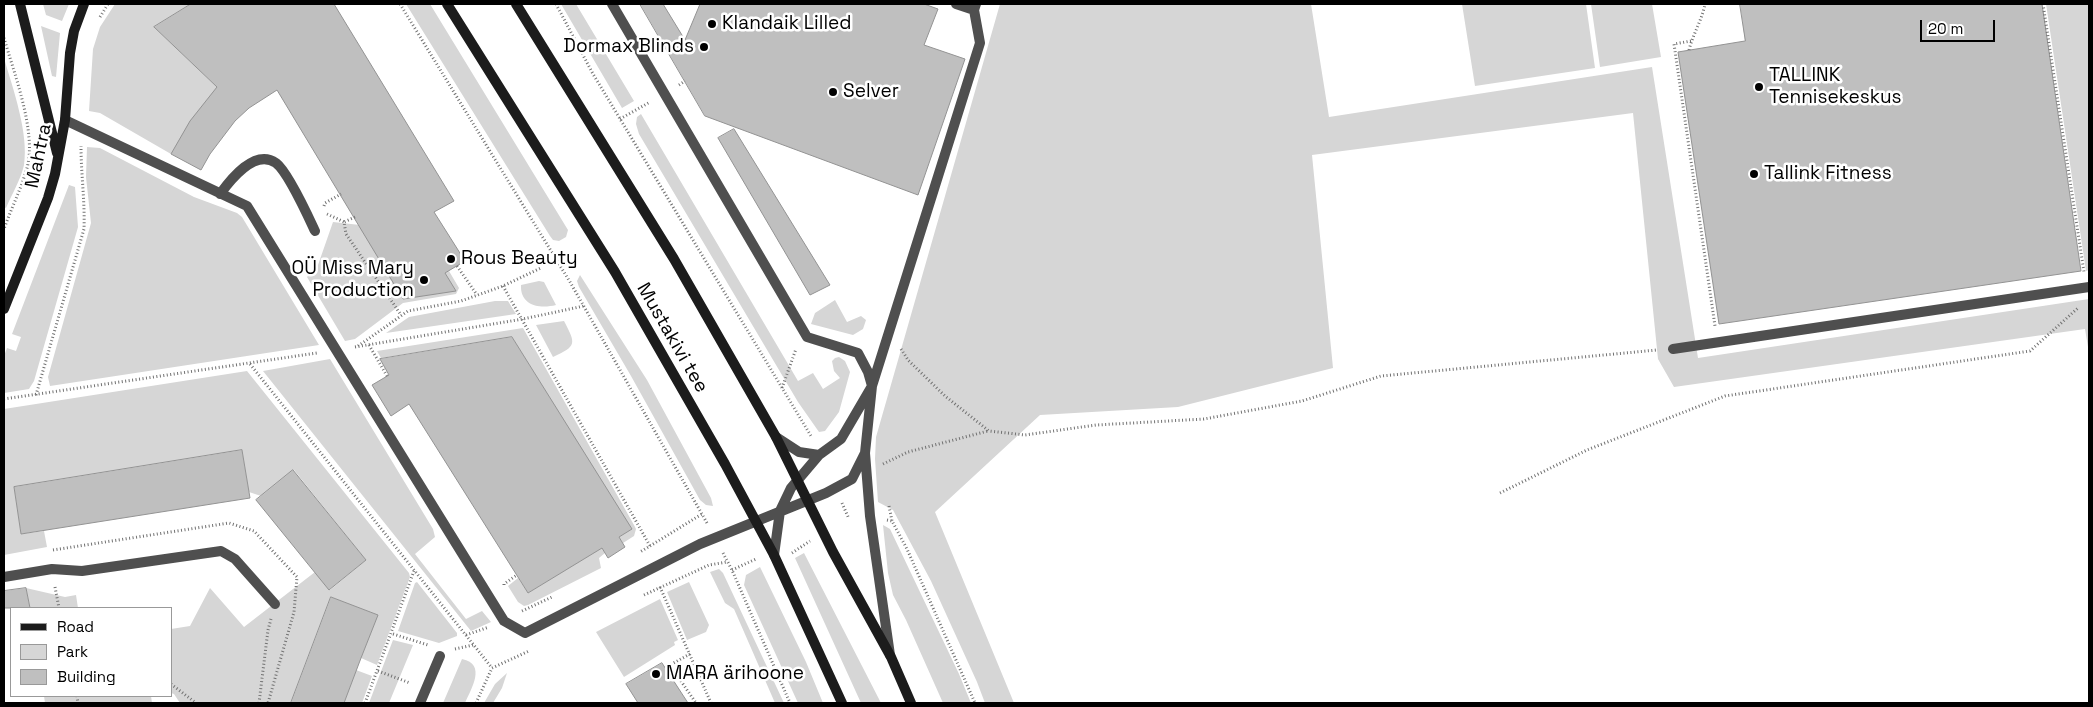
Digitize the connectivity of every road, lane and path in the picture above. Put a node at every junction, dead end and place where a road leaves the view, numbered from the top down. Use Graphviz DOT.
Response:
graph roads {
  1 [pos="20,4"];
  2 [pos="84,4"];
  3 [pos="108,4"];
  4 [pos="400,4"];
  5 [pos="447,4"];
  6 [pos="556,4"];
  7 [pos="612,4"];
  8 [pos="956,4"];
  9 [pos="1705,4"];
  10 [pos="2043,4"];
  11 [pos="521,7"];
  12 [pos="975,7"];
  13 [pos="95,25"];
  14 [pos="4,38"];
  15 [pos="1691,41"];
  16 [pos="1689,50"];
  17 [pos="65,120"];
  18 [pos="82,129"];
  19 [pos="58,156"];
  20 [pos="220,194"];
  21 [pos="341,194"];
  22 [pos="325,203"];
  23 [pos="354,216"];
  24 [pos="4,229"];
  25 [pos="315,231"];
  26 [pos="457,266"];
  27 [pos="541,268"];
  28 [pos="503,286"];
  29 [pos="2088,287"];
  30 [pos="476,295"];
  31 [pos="2083,303"];
  32 [pos="584,306"];
  33 [pos="4,309"];
  34 [pos="401,315"];
  35 [pos="523,319"];
  36 [pos="889,329"];
  37 [pos="803,330"];
  38 [pos="1717,342"];
  39 [pos="369,345"];
  40 [pos="358,346"];
  41 [pos="1673,349"];
  42 [pos="337,350"];
  43 [pos="250,364"];
  44 [pos="388,376"];
  45 [pos="872,386"];
  46 [pos="782,389"];
  47 [pos="36,395"];
  48 [pos="4,399"];
  49 [pos="989,431"];
  50 [pos="776,437"];
  51 [pos="865,453"];
  52 [pos="819,455"];
  53 [pos="881,466"];
  54 [pos="798,480"];
  55 [pos="836,488"];
  56 [pos="1500,493"];
  57 [pos="808,500"];
  58 [pos="888,503"];
  59 [pos="780,511"];
  60 [pos="702,514"];
  61 [pos="870,516"];
  62 [pos="756,520"];
  63 [pos="892,521"];
  64 [pos="715,538"];
  65 [pos="650,546"];
  66 [pos="637,554"];
  67 [pos="774,555"];
  68 [pos="727,562"];
  69 [pos="414,570"];
  70 [pos="517,576"];
  71 [pos="4,577"];
  72 [pos="660,587"];
  73 [pos="507,590"];
  74 [pos="643,595"];
  75 [pos="555,596"];
  76 [pos="275,604"];
  77 [pos="504,621"];
  78 [pos="466,636"];
  79 [pos="534,649"];
  80 [pos="690,654"];
  81 [pos="440,656"];
  82 [pos="890,657"];
  83 [pos="492,668"];
  84 [pos="378,670"];
  85 [pos="172,685"];
  86 [pos="426,689"];
  87 [pos="196,703"];
  88 [pos="260,703"];
  89 [pos="365,703"];
  90 [pos="420,703"];
  91 [pos="476,703"];
  92 [pos="696,703"];
  93 [pos="711,703"];
  94 [pos="790,703"];
  95 [pos="842,703"];
  96 [pos="911,703"];
  97 [pos="975,703"];
  1 -- 19 [label="main road"];
  2 -- 17 [label="main road, Mahtra"];
  3 -- 13 [label="path"];
  4 -- 32 [label="path"];
  5 -- 62 [label="main road, Mustakivi tee"];
  6 -- 46 [label="path"];
  7 -- 37 [label="lane"];
  8 -- 12 [label="lane"];
  9 -- 15 [label="path"];
  10 -- 29 [label="path"];
  11 -- 50 [label="main road"];
  12 -- 36 [label="lane"];
  14 -- 24 [label="path"];
  15 -- 16 [label="path"];
  15 -- 38 [label="path"];
  17 -- 18 [label="lane"];
  17 -- 19 [label="main road, Mahtra"];
  18 -- 20 [label="lane"];
  18 -- 47 [label="path"];
  19 -- 33 [label="main road, Mahtra"];
  20 -- 25 [label="lane"];
  20 -- 42 [label="lane"];
  21 -- 22 [label="path"];
  23 -- 34 [label="path"];
  26 -- 30 [label="path"];
  27 -- 28 [label="path"];
  28 -- 30 [label="path"];
  28 -- 35 [label="path"];
  29 -- 38 [label="lane"];
  30 -- 34 [label="path"];
  31 -- 56 [label="path"];
  32 -- 35 [label="path"];
  32 -- 60 [label="path"];
  34 -- 40 [label="path"];
  35 -- 39 [label="path"];
  35 -- 65 [label="path"];
  36 -- 45 [label="lane"];
  36 -- 49 [label="path"];
  37 -- 45 [label="lane"];
  37 -- 46 [label="path"];
  38 -- 41 [label="lane"];
  39 -- 40 [label="path"];
  39 -- 44 [label="path"];
  40 -- 42 [label="path"];
  41 -- 49 [label="path"];
  42 -- 43 [label="path"];
  42 -- 77 [label="lane"];
  43 -- 47 [label="path"];
  43 -- 69 [label="path"];
  45 -- 51 [label="lane"];
  45 -- 52 [label="lane"];
  46 -- 52 [label="path"];
  47 -- 48 [label="path"];
  49 -- 53 [label="path"];
  50 -- 52 [label="lane"];
  50 -- 54 [label="main road"];
  51 -- 55 [label="lane"];
  51 -- 61 [label="lane"];
  52 -- 54 [label="lane"];
  54 -- 57 [label="main road"];
  54 -- 59 [label="lane"];
  55 -- 57 [label="lane"];
  55 -- 61 [label="path"];
  57 -- 59 [label="lane"];
  57 -- 82 [label="main road"];
  58 -- 63 [label="path"];
  59 -- 62 [label="lane"];
  59 -- 67 [label="lane"];
  60 -- 64 [label="path"];
  60 -- 65 [label="path"];
  61 -- 63 [label="path"];
  61 -- 82 [label="lane"];
  62 -- 64 [label="lane"];
  62 -- 67 [label="main road, Mustakivi tee"];
  63 -- 97 [label="path"];
  64 -- 68 [label="path"];
  64 -- 77 [label="lane"];
  65 -- 66 [label="path"];
  67 -- 95 [label="main road, Mustakivi tee"];
  68 -- 72 [label="path"];
  68 -- 94 [label="path"];
  69 -- 78 [label="path"];
  69 -- 84 [label="path"];
  70 -- 73 [label="path"];
  71 -- 76 [label="lane"];
  72 -- 74 [label="path"];
  72 -- 80 [label="path"];
  75 -- 77 [label="path"];
  76 -- 88 [label="path"];
  77 -- 78 [label="path"];
  78 -- 83 [label="path"];
  79 -- 83 [label="path"];
  80 -- 92 [label="path"];
  80 -- 93 [label="path"];
  81 -- 86 [label="lane"];
  82 -- 96 [label="main road"];
  83 -- 91 [label="path"];
  84 -- 86 [label="path"];
  84 -- 89 [label="path"];
  85 -- 87 [label="path"];
  86 -- 90 [label="lane"];
}
